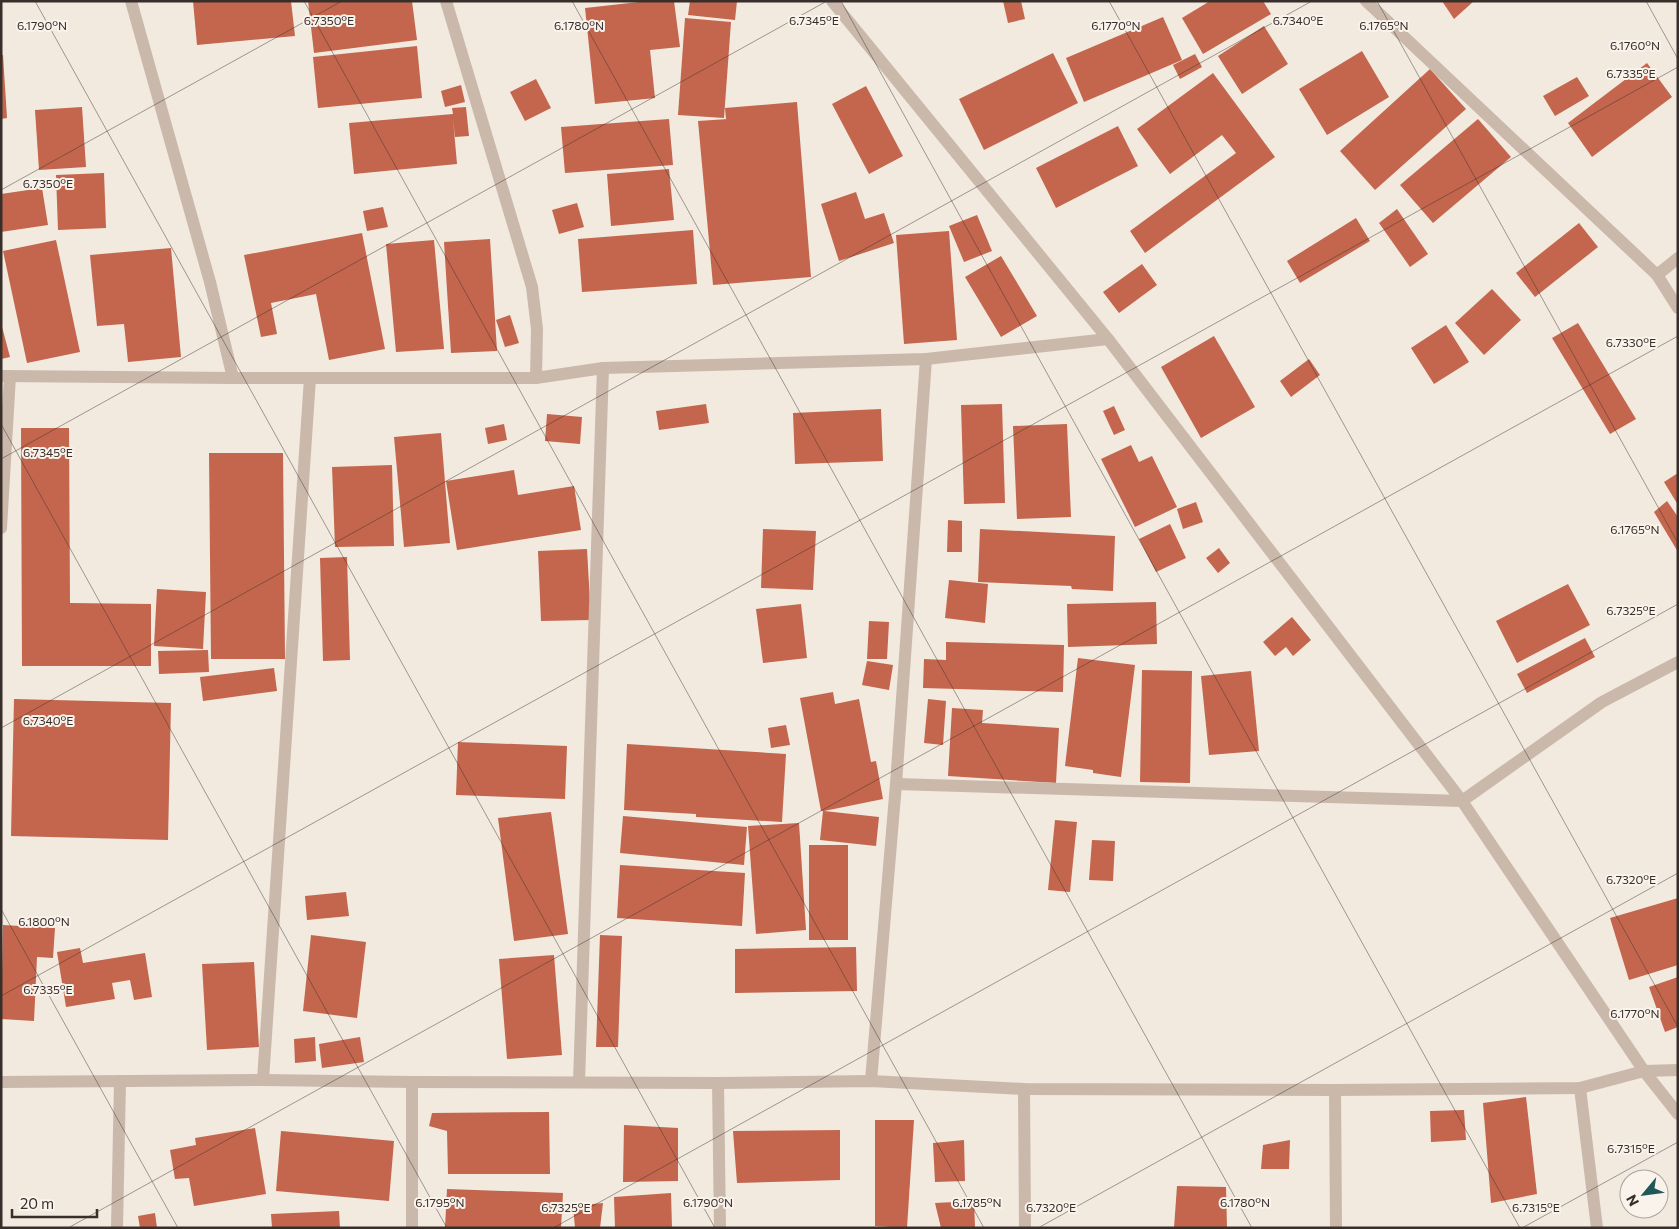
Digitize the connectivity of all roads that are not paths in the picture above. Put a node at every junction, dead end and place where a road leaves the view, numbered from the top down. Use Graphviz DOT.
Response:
graph roads {
  1 [pos="131,1"];
  2 [pos="446,1"];
  3 [pos="832,1"];
  4 [pos="1366,1"];
  5 [pos="1678,258"];
  6 [pos="1657,276"];
  7 [pos="1678,308"];
  8 [pos="1108,340"];
  9 [pos="926,359"];
  10 [pos="603,368"];
  11 [pos="6,376"];
  12 [pos="233,378"];
  13 [pos="310,378"];
  14 [pos="536,378"];
  15 [pos="1,528"];
  16 [pos="1678,662"];
  17 [pos="896,784"];
  18 [pos="1462,801"];
  19 [pos="1678,1070"];
  20 [pos="1644,1071"];
  21 [pos="263,1080"];
  22 [pos="120,1081"];
  23 [pos="871,1081"];
  24 [pos="1,1082"];
  25 [pos="412,1082"];
  26 [pos="580,1082"];
  27 [pos="718,1083"];
  28 [pos="1580,1088"];
  29 [pos="1024,1089"];
  30 [pos="1335,1090"];
  31 [pos="1678,1114"];
  32 [pos="117,1228"];
  33 [pos="412,1228"];
  34 [pos="720,1228"];
  35 [pos="1025,1228"];
  36 [pos="1336,1228"];
  37 [pos="1597,1228"];
  1 -- 12 [label="street"];
  2 -- 14 [label="street"];
  3 -- 8 [label="street"];
  4 -- 6 [label="street"];
  5 -- 6 [label="street"];
  6 -- 7 [label="street"];
  8 -- 9 [label="street"];
  8 -- 18 [label="street"];
  9 -- 10 [label="street"];
  9 -- 17 [label="street"];
  10 -- 14 [label="street"];
  10 -- 26 [label="street"];
  11 -- 12 [label="street"];
  11 -- 15 [label="street"];
  12 -- 13 [label="street"];
  13 -- 14 [label="street"];
  13 -- 21 [label="street"];
  16 -- 18 [label="street"];
  17 -- 18 [label="street"];
  17 -- 23 [label="street"];
  18 -- 20 [label="street"];
  19 -- 20 [label="street"];
  20 -- 28 [label="street"];
  20 -- 31 [label="street"];
  21 -- 22 [label="street"];
  21 -- 25 [label="street"];
  22 -- 24 [label="street"];
  22 -- 32 [label="street"];
  23 -- 27 [label="street"];
  23 -- 29 [label="street"];
  25 -- 26 [label="street"];
  25 -- 33 [label="street"];
  26 -- 27 [label="street"];
  27 -- 34 [label="street"];
  28 -- 30 [label="street"];
  28 -- 37 [label="street"];
  29 -- 30 [label="street"];
  29 -- 35 [label="street"];
  30 -- 36 [label="street"];
}
